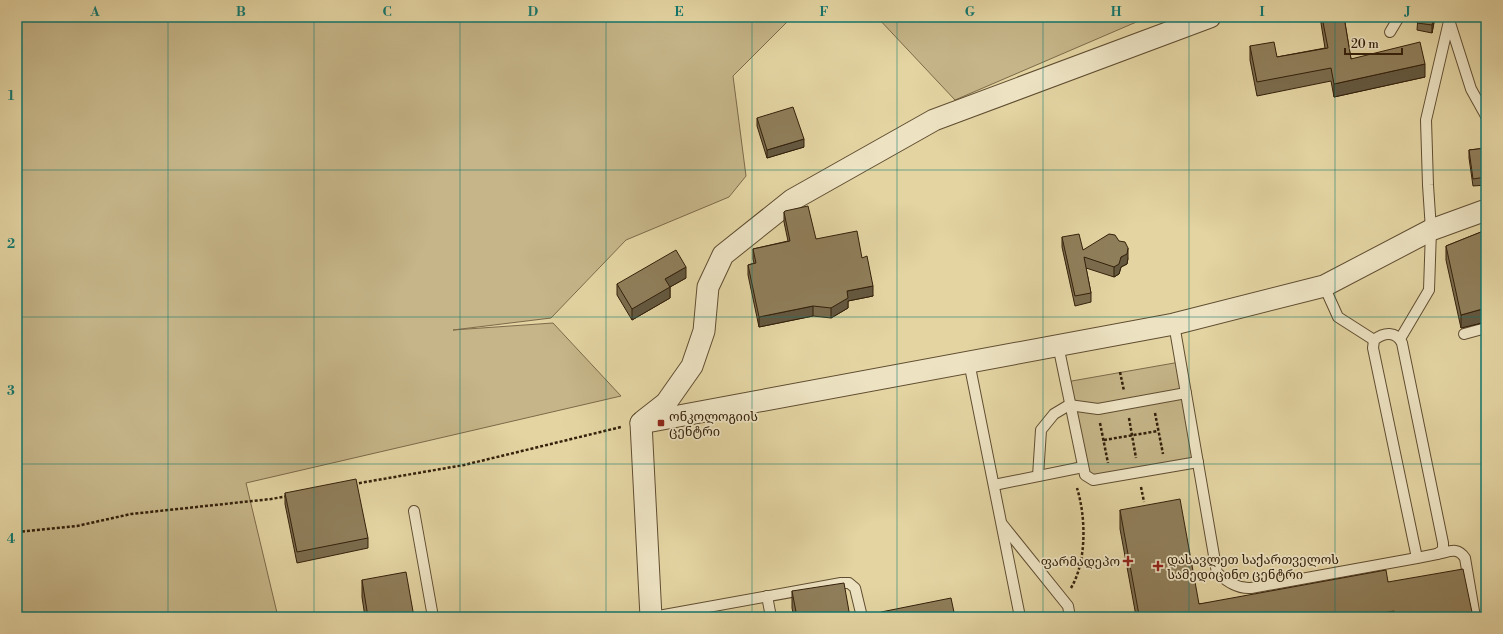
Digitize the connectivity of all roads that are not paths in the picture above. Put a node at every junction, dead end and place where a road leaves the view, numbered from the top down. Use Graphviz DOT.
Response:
graph roads {
  1 [pos="1210,17"];
  2 [pos="1399,17"];
  3 [pos="1450,20"];
  4 [pos="1390,32"];
  5 [pos="1486,116"];
  6 [pos="1486,210"];
  7 [pos="1431,230"];
  8 [pos="1324,286"];
  9 [pos="1174,324"];
  10 [pos="1486,328"];
  11 [pos="1464,334"];
  12 [pos="1400,339"];
  13 [pos="1374,340"];
  14 [pos="1058,345"];
  15 [pos="969,362"];
  16 [pos="1186,393"];
  17 [pos="1069,405"];
  18 [pos="641,422"];
  19 [pos="1198,462"];
  20 [pos="1083,467"];
  21 [pos="1038,476"];
  22 [pos="994,485"];
  23 [pos="414,511"];
  24 [pos="1001,522"];
  25 [pos="1437,554"];
  26 [pos="1417,558"];
  27 [pos="767,596"];
  28 [pos="433,617"];
  29 [pos="652,617"];
  30 [pos="771,617"];
  31 [pos="862,617"];
  32 [pos="1020,617"];
  33 [pos="1070,617"];
  34 [pos="1475,617"];
  1 -- 18 [label="street"];
  2 -- 4 [label="lane"];
  3 -- 5 [label="lane"];
  3 -- 7 [label="lane"];
  6 -- 7 [label="street"];
  7 -- 8 [label="street"];
  7 -- 12 [label="lane"];
  8 -- 9 [label="street"];
  8 -- 13 [label="lane"];
  9 -- 14 [label="street"];
  9 -- 16 [label="lane"];
  10 -- 11 [label="lane"];
  12 -- 13 [label="lane"];
  12 -- 25 [label="lane"];
  13 -- 26 [label="lane"];
  14 -- 15 [label="street"];
  14 -- 17 [label="lane"];
  15 -- 18 [label="street"];
  15 -- 22 [label="lane"];
  16 -- 17 [label="lane"];
  16 -- 19 [label="lane"];
  17 -- 20 [label="lane"];
  17 -- 21 [label="lane"];
  18 -- 29 [label="street"];
  19 -- 20 [label="lane"];
  19 -- 26 [label="lane"];
  20 -- 21 [label="lane"];
  21 -- 22 [label="lane"];
  22 -- 24 [label="lane"];
  23 -- 28 [label="lane"];
  24 -- 32 [label="lane"];
  24 -- 33 [label="lane"];
  25 -- 26 [label="lane"];
  25 -- 34 [label="lane"];
  27 -- 29 [label="lane"];
  27 -- 30 [label="lane"];
  27 -- 31 [label="lane"];
}
